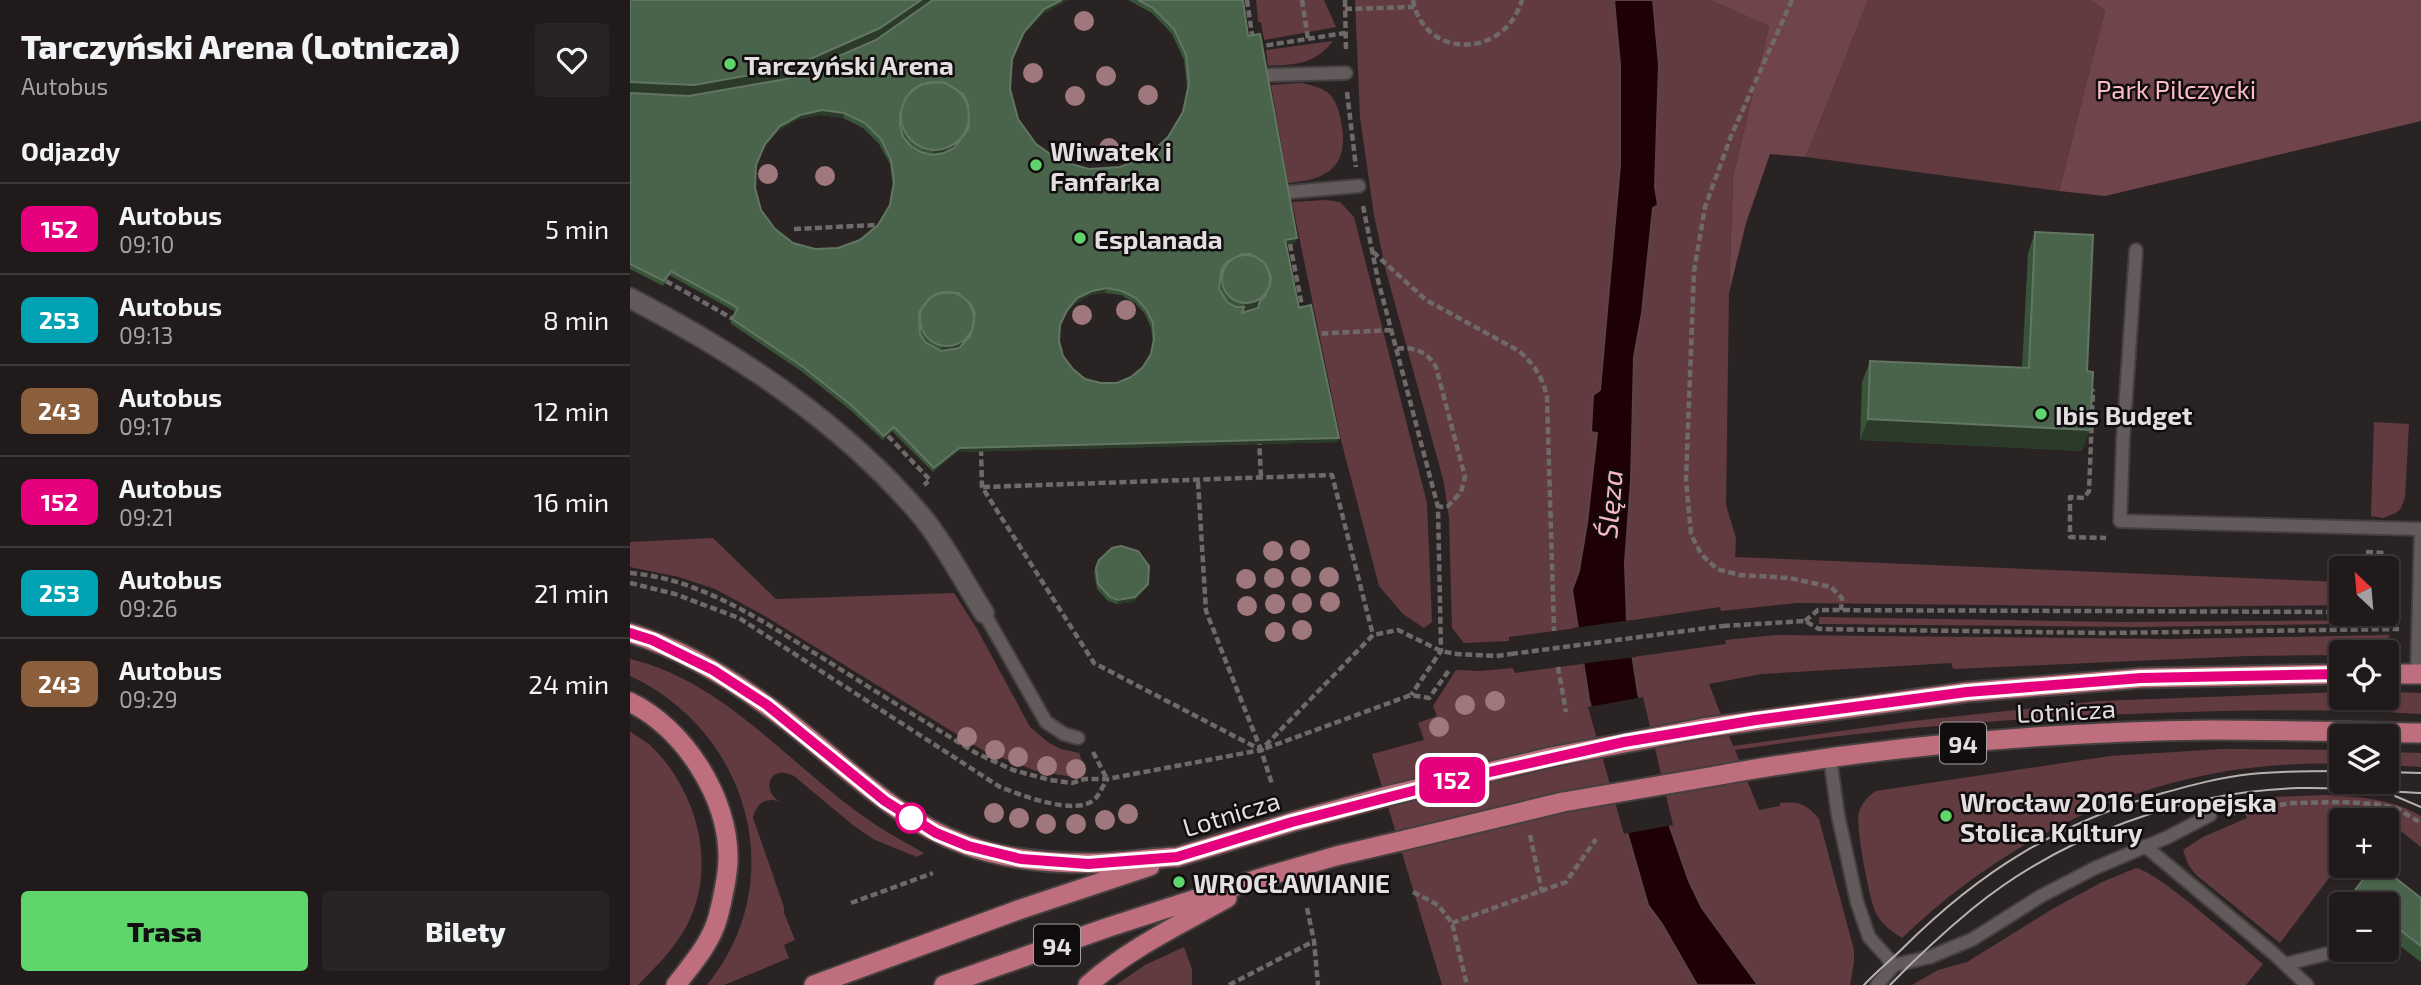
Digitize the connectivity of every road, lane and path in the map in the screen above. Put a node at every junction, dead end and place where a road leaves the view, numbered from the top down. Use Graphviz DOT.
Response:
graph roads {
  1 [pos="1247,0"];
  2 [pos="1302,0"];
  3 [pos="1345,0"];
  4 [pos="1413,0"];
  5 [pos="1522,0"];
  6 [pos="1792,0"];
  7 [pos="1415,7"];
  8 [pos="1345,9"];
  9 [pos="1345,33"];
  10 [pos="1308,38"];
  11 [pos="1346,73"];
  12 [pos="1270,75"];
  13 [pos="1359,186"];
  14 [pos="1290,192"];
  15 [pos="876,225"];
  16 [pos="794,229"];
  17 [pos="1290,244"];
  18 [pos="2136,250"];
  19 [pos="1372,251"];
  20 [pos="666,281"];
  21 [pos="630,298"];
  22 [pos="1304,316"];
  23 [pos="737,320"];
  24 [pos="1307,329"];
  25 [pos="1392,330"];
  26 [pos="1396,349"];
  27 [pos="2084,386"];
  28 [pos="1258,428"];
  29 [pos="888,436"];
  30 [pos="981,436"];
  31 [pos="923,472"];
  32 [pos="1261,478"];
  33 [pos="1198,481"];
  34 [pos="982,487"];
  35 [pos="1438,507"];
  36 [pos="2109,538"];
  37 [pos="2358,551"];
  38 [pos="2386,553"];
  39 [pos="630,573"];
  40 [pos="630,583"];
  41 [pos="1841,610"];
  42 [pos="2329,612"];
  43 [pos="984,613"];
  44 [pos="1805,621"];
  45 [pos="2398,629"];
  46 [pos="1554,631"];
  47 [pos="630,633"];
  48 [pos="1373,635"];
  49 [pos="1441,650"];
  50 [pos="1558,667"];
  51 [pos="1450,669"];
  52 [pos="2419,673"];
  53 [pos="2329,674"];
  54 [pos="2399,674"];
  55 [pos="1411,695"];
  56 [pos="630,702"];
  57 [pos="1566,712"];
  58 [pos="2421,733"];
  59 [pos="1078,737"];
  60 [pos="1261,750"];
  61 [pos="1830,758"];
  62 [pos="1107,779"];
  63 [pos="1272,784"];
  64 [pos="2210,815"];
  65 [pos="2421,823"];
  66 [pos="1596,839"];
  67 [pos="2145,846"];
  68 [pos="1533,847"];
  69 [pos="1155,861"];
  70 [pos="933,873"];
  71 [pos="1261,878"];
  72 [pos="1413,891"];
  73 [pos="1542,892"];
  74 [pos="851,903"];
  75 [pos="1307,908"];
  76 [pos="1452,923"];
  77 [pos="1314,941"];
  78 [pos="2329,953"];
  79 [pos="2286,964"];
  80 [pos="1894,965"];
  81 [pos="676,985"];
  82 [pos="814,985"];
  83 [pos="944,985"];
  84 [pos="1088,985"];
  85 [pos="1228,985"];
  86 [pos="1318,985"];
  87 [pos="1467,985"];
  88 [pos="1877,985"];
  89 [pos="2307,985"];
  1 -- 10 [label="path"];
  2 -- 10 [label="path"];
  3 -- 8 [label="path"];
  4 -- 7 [label="path"];
  5 -- 7 [label="path"];
  6 -- 41 [label="path"];
  7 -- 8 [label="path"];
  8 -- 9 [label="path"];
  9 -- 10 [label="path"];
  9 -- 11 [label="path"];
  11 -- 12 [label="lane"];
  11 -- 13 [label="path"];
  13 -- 14 [label="lane"];
  13 -- 19 [label="path"];
  15 -- 16 [label="path"];
  17 -- 22 [label="path"];
  18 -- 52 [label="lane"];
  19 -- 25 [label="path"];
  19 -- 46 [label="path"];
  20 -- 23 [label="path"];
  21 -- 43 [label="street"];
  24 -- 25 [label="path"];
  25 -- 26 [label="path"];
  26 -- 35 [label="path"];
  26 -- 35 [label="path"];
  27 -- 36 [label="path"];
  28 -- 32 [label="path"];
  29 -- 31 [label="path"];
  30 -- 34 [label="path"];
  32 -- 33 [label="path"];
  32 -- 48 [label="path"];
  33 -- 34 [label="path"];
  33 -- 60 [label="path"];
  34 -- 60 [label="path"];
  35 -- 49 [label="path"];
  37 -- 38 [label="path"];
  39 -- 62 [label="path"];
  40 -- 62 [label="path"];
  41 -- 42 [label="path"];
  41 -- 44 [label="path"];
  43 -- 59 [label="lane"];
  44 -- 45 [label="path"];
  44 -- 49 [label="path, bridge"];
  47 -- 69 [label="main road"];
  48 -- 49 [label="path"];
  48 -- 60 [label="path"];
  49 -- 55 [label="path"];
  50 -- 57 [label="path"];
  51 -- 55 [label="path"];
  52 -- 54 [label="main road"];
  53 -- 69 [label="main road, Lotnicza / 94, bridge"];
  55 -- 60 [label="path"];
  56 -- 81 [label="main road"];
  58 -- 61 [label="main road, Lotnicza / 94"];
  59 -- 62 [label="path"];
  60 -- 62 [label="path"];
  60 -- 63 [label="path"];
  61 -- 71 [label="main road, Lotnicza / 94, bridge"];
  61 -- 80 [label="lane"];
  64 -- 65 [label="path"];
  64 -- 67 [label="lane"];
  66 -- 73 [label="path"];
  67 -- 79 [label="lane"];
  67 -- 80 [label="lane"];
  68 -- 73 [label="path"];
  69 -- 82 [label="main road, Lotnicza / 94"];
  70 -- 74 [label="path"];
  71 -- 83 [label="main road, 94"];
  71 -- 84 [label="main road"];
  72 -- 76 [label="path"];
  73 -- 76 [label="path"];
  75 -- 77 [label="path"];
  76 -- 87 [label="path"];
  77 -- 85 [label="path"];
  77 -- 86 [label="path"];
  78 -- 79 [label="lane"];
  79 -- 89 [label="lane"];
  80 -- 88 [label="lane"];
}
